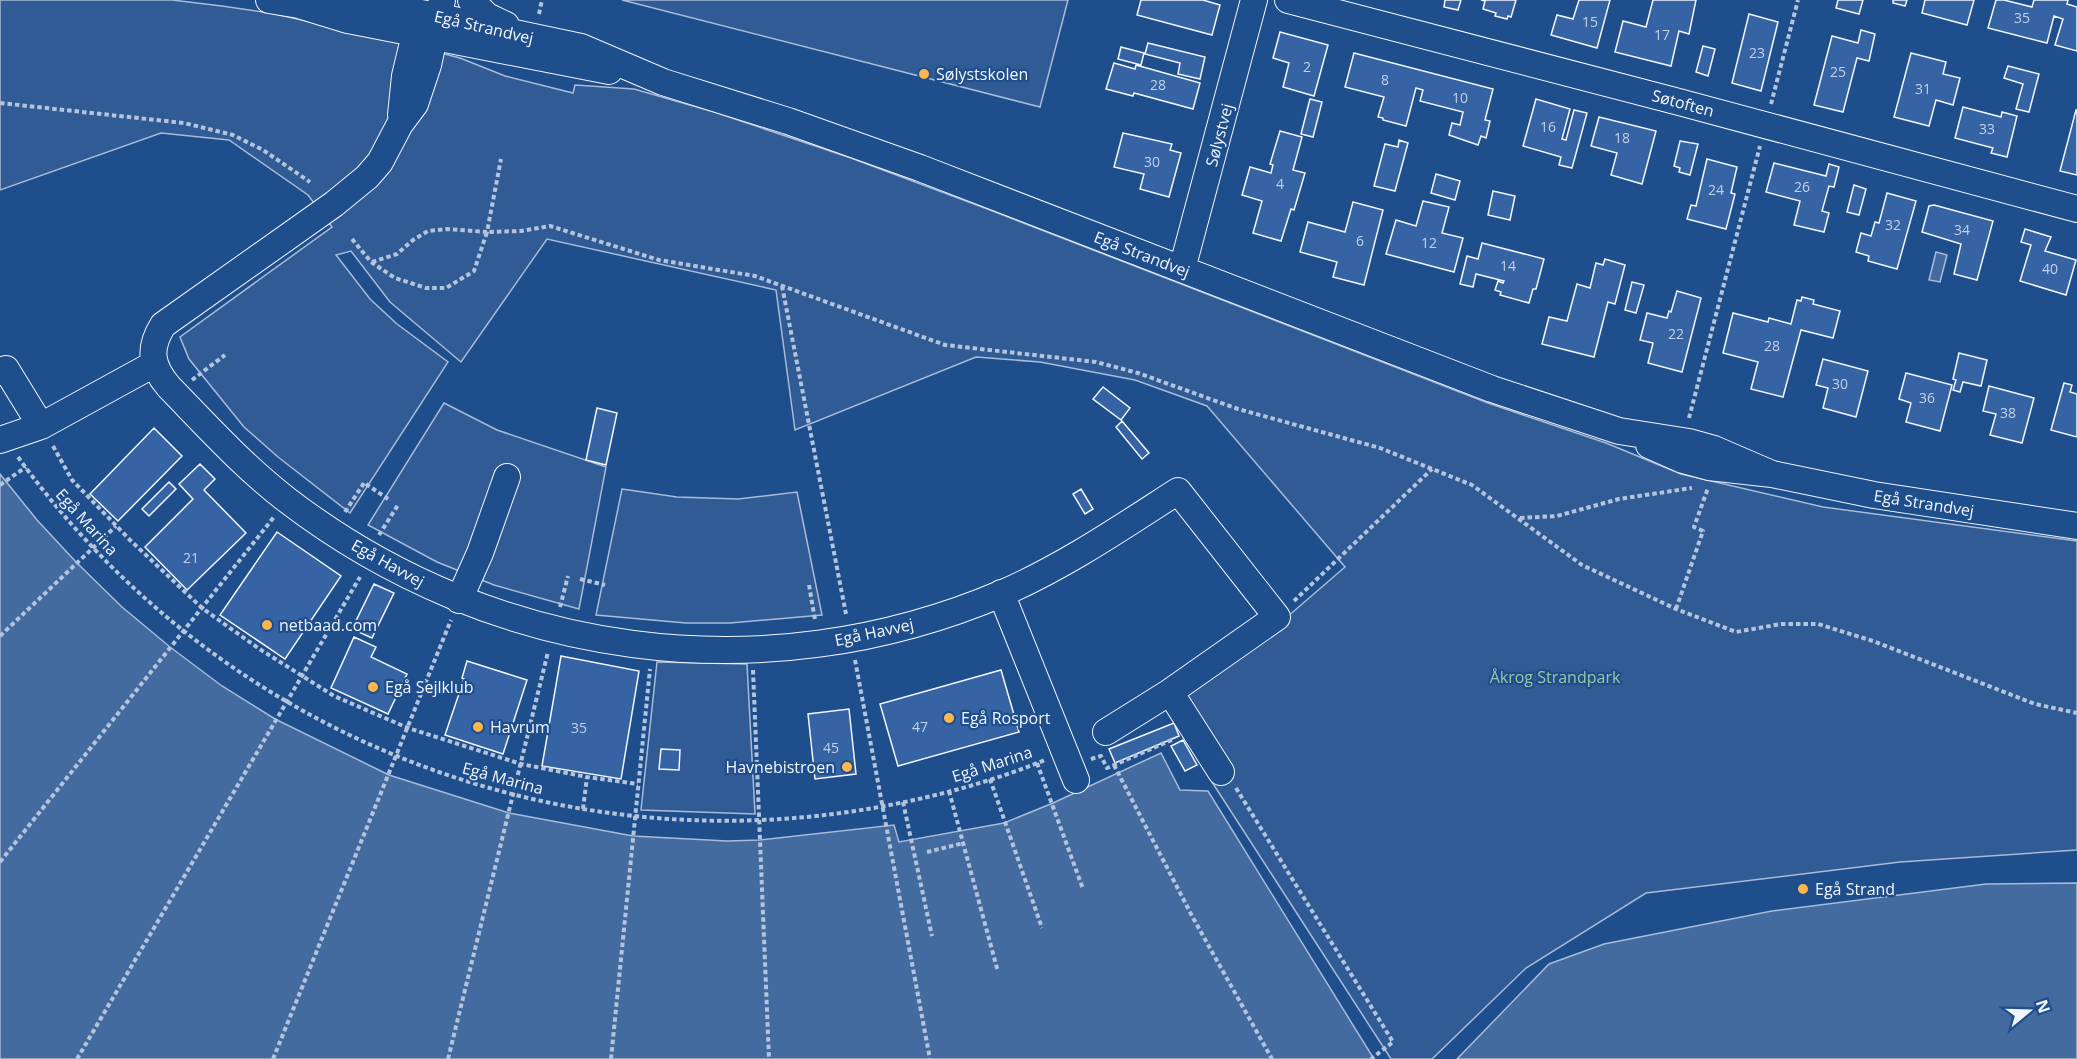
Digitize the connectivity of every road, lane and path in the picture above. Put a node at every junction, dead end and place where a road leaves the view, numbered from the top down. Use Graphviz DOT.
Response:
graph roads {
  1 [pos="269,0"];
  2 [pos="471,0"];
  3 [pos="542,0"];
  4 [pos="1254,0"];
  5 [pos="1288,0"];
  6 [pos="1798,0"];
  7 [pos="429,17"];
  8 [pos="540,30"];
  9 [pos="663,81"];
  10 [pos="0,103"];
  11 [pos="1765,125"];
  12 [pos="501,159"];
  13 [pos="310,182"];
  14 [pos="2077,209"];
  15 [pos="487,232"];
  16 [pos="352,239"];
  17 [pos="371,262"];
  18 [pos="1182,269"];
  19 [pos="782,285"];
  20 [pos="225,355"];
  21 [pos="154,364"];
  22 [pos="0,372"];
  23 [pos="175,393"];
  24 [pos="41,426"];
  25 [pos="1619,431"];
  26 [pos="2,439"];
  27 [pos="1683,442"];
  28 [pos="26,467"];
  29 [pos="1432,469"];
  30 [pos="1772,474"];
  31 [pos="507,477"];
  32 [pos="0,485"];
  33 [pos="388,499"];
  34 [pos="288,500"];
  35 [pos="398,505"];
  36 [pos="1519,518"];
  37 [pos="116,526"];
  38 [pos="2077,526"];
  39 [pos="332,531"];
  40 [pos="92,548"];
  41 [pos="370,556"];
  42 [pos="568,576"];
  43 [pos="580,579"];
  44 [pos="606,585"];
  45 [pos="809,585"];
  46 [pos="1001,593"];
  47 [pos="459,600"];
  48 [pos="202,608"];
  49 [pos="1676,609"];
  50 [pos="1276,617"];
  51 [pos="554,630"];
  52 [pos="183,631"];
  53 [pos="0,636"];
  54 [pos="851,639"];
  55 [pos="819,644"];
  56 [pos="652,647"];
  57 [pos="752,650"];
  58 [pos="301,675"];
  59 [pos="1170,692"];
  60 [pos="285,702"];
  61 [pos="2077,713"];
  62 [pos="408,728"];
  63 [pos="1194,731"];
  64 [pos="1106,732"];
  65 [pos="397,757"];
  66 [pos="1037,763"];
  67 [pos="521,765"];
  68 [pos="1114,765"];
  69 [pos="1070,766"];
  70 [pos="1221,772"];
  71 [pos="587,777"];
  72 [pos="990,779"];
  73 [pos="638,784"];
  74 [pos="949,791"];
  75 [pos="513,795"];
  76 [pos="903,802"];
  77 [pos="882,806"];
  78 [pos="583,809"];
  79 [pos="635,817"];
  80 [pos="759,820"];
  81 [pos="964,843"];
  82 [pos="927,852"];
  83 [pos="0,862"];
  84 [pos="1083,889"];
  85 [pos="1042,928"];
  86 [pos="932,936"];
  87 [pos="998,972"];
  88 [pos="76,1059"];
  89 [pos="273,1059"];
  90 [pos="448,1059"];
  91 [pos="611,1059"];
  92 [pos="769,1059"];
  93 [pos="930,1059"];
  94 [pos="1272,1059"];
  95 [pos="1371,1059"];
  1 -- 7 [label="street, Egå Strandvej"];
  2 -- 8 [label="street"];
  3 -- 8 [label="path"];
  4 -- 18 [label="street, Sølystvej"];
  5 -- 11 [label="street, Søtoften"];
  6 -- 11 [label="path"];
  7 -- 8 [label="street, Egå Strandvej"];
  7 -- 9 [label="street, Egå Strandvej"];
  7 -- 21 [label="street"];
  8 -- 9 [label="street, Egå Strandvej"];
  9 -- 18 [label="street, Egå Strandvej"];
  10 -- 13 [label="path"];
  11 -- 14 [label="street, Søtoften"];
  11 -- 27 [label="path"];
  12 -- 15 [label="path"];
  15 -- 17 [label="path"];
  15 -- 17 [label="path"];
  15 -- 19 [label="path"];
  16 -- 17 [label="path"];
  18 -- 25 [label="street, Egå Strandvej"];
  19 -- 29 [label="path"];
  19 -- 54 [label="path"];
  20 -- 23 [label="path"];
  21 -- 23 [label="street, Egå Havvej"];
  21 -- 24 [label="street"];
  22 -- 24 [label="street"];
  23 -- 34 [label="street, Egå Havvej"];
  24 -- 26 [label="street"];
  24 -- 37 [label="path"];
  25 -- 27 [label="street, Egå Strandvej"];
  25 -- 30 [label="street, Egå Strandvej"];
  26 -- 28 [label="path, Egå Marina"];
  27 -- 30 [label="street, Egå Strandvej"];
  28 -- 32 [label="path"];
  28 -- 40 [label="path, Egå Marina"];
  29 -- 36 [label="path"];
  29 -- 50 [label="path"];
  30 -- 38 [label="street, Egå Strandvej"];
  31 -- 47 [label="street"];
  33 -- 39 [label="path"];
  34 -- 39 [label="street, Egå Havvej"];
  34 -- 48 [label="path"];
  35 -- 41 [label="path"];
  36 -- 49 [label="path"];
  36 -- 49 [label="path"];
  37 -- 40 [label="path"];
  37 -- 48 [label="path"];
  39 -- 41 [label="street, Egå Havvej"];
  40 -- 52 [label="path, Egå Marina"];
  40 -- 53 [label="path"];
  41 -- 47 [label="street, Egå Havvej"];
  41 -- 58 [label="path"];
  42 -- 51 [label="path"];
  43 -- 44 [label="path"];
  45 -- 55 [label="path"];
  46 -- 50 [label="street, Egå Havvej"];
  46 -- 54 [label="street, Egå Havvej"];
  46 -- 69 [label="street"];
  47 -- 51 [label="street, Egå Havvej"];
  47 -- 62 [label="path"];
  48 -- 52 [label="path"];
  48 -- 58 [label="path"];
  49 -- 61 [label="path"];
  50 -- 59 [label="street"];
  51 -- 56 [label="street, Egå Havvej"];
  51 -- 67 [label="path"];
  52 -- 60 [label="path, Egå Marina"];
  52 -- 83 [label="path"];
  54 -- 55 [label="street, Egå Havvej"];
  54 -- 77 [label="path"];
  55 -- 57 [label="street, Egå Havvej"];
  56 -- 57 [label="street, Egå Havvej"];
  56 -- 73 [label="path"];
  57 -- 80 [label="path"];
  58 -- 60 [label="path"];
  58 -- 62 [label="path"];
  59 -- 63 [label="street"];
  59 -- 64 [label="street"];
  60 -- 65 [label="path, Egå Marina"];
  60 -- 88 [label="path"];
  62 -- 65 [label="path"];
  62 -- 67 [label="path"];
  63 -- 68 [label="path"];
  63 -- 70 [label="street"];
  65 -- 75 [label="path, Egå Marina"];
  65 -- 89 [label="path"];
  66 -- 69 [label="path, Egå Marina"];
  66 -- 72 [label="path, Egå Marina"];
  66 -- 84 [label="path"];
  67 -- 71 [label="path"];
  67 -- 75 [label="path"];
  68 -- 69 [label="path, Egå Marina"];
  68 -- 94 [label="path"];
  70 -- 95 [label="path"];
  71 -- 73 [label="path"];
  71 -- 78 [label="path"];
  72 -- 74 [label="path, Egå Marina"];
  72 -- 85 [label="path"];
  73 -- 79 [label="path"];
  74 -- 76 [label="path, Egå Marina"];
  74 -- 81 [label="path"];
  75 -- 78 [label="path, Egå Marina"];
  75 -- 90 [label="path"];
  76 -- 77 [label="path, Egå Marina"];
  76 -- 86 [label="path"];
  77 -- 80 [label="path, Egå Marina"];
  77 -- 93 [label="path"];
  78 -- 79 [label="path, Egå Marina"];
  79 -- 80 [label="path, Egå Marina"];
  79 -- 91 [label="path"];
  80 -- 92 [label="path"];
  81 -- 82 [label="path"];
  81 -- 87 [label="path"];
}
